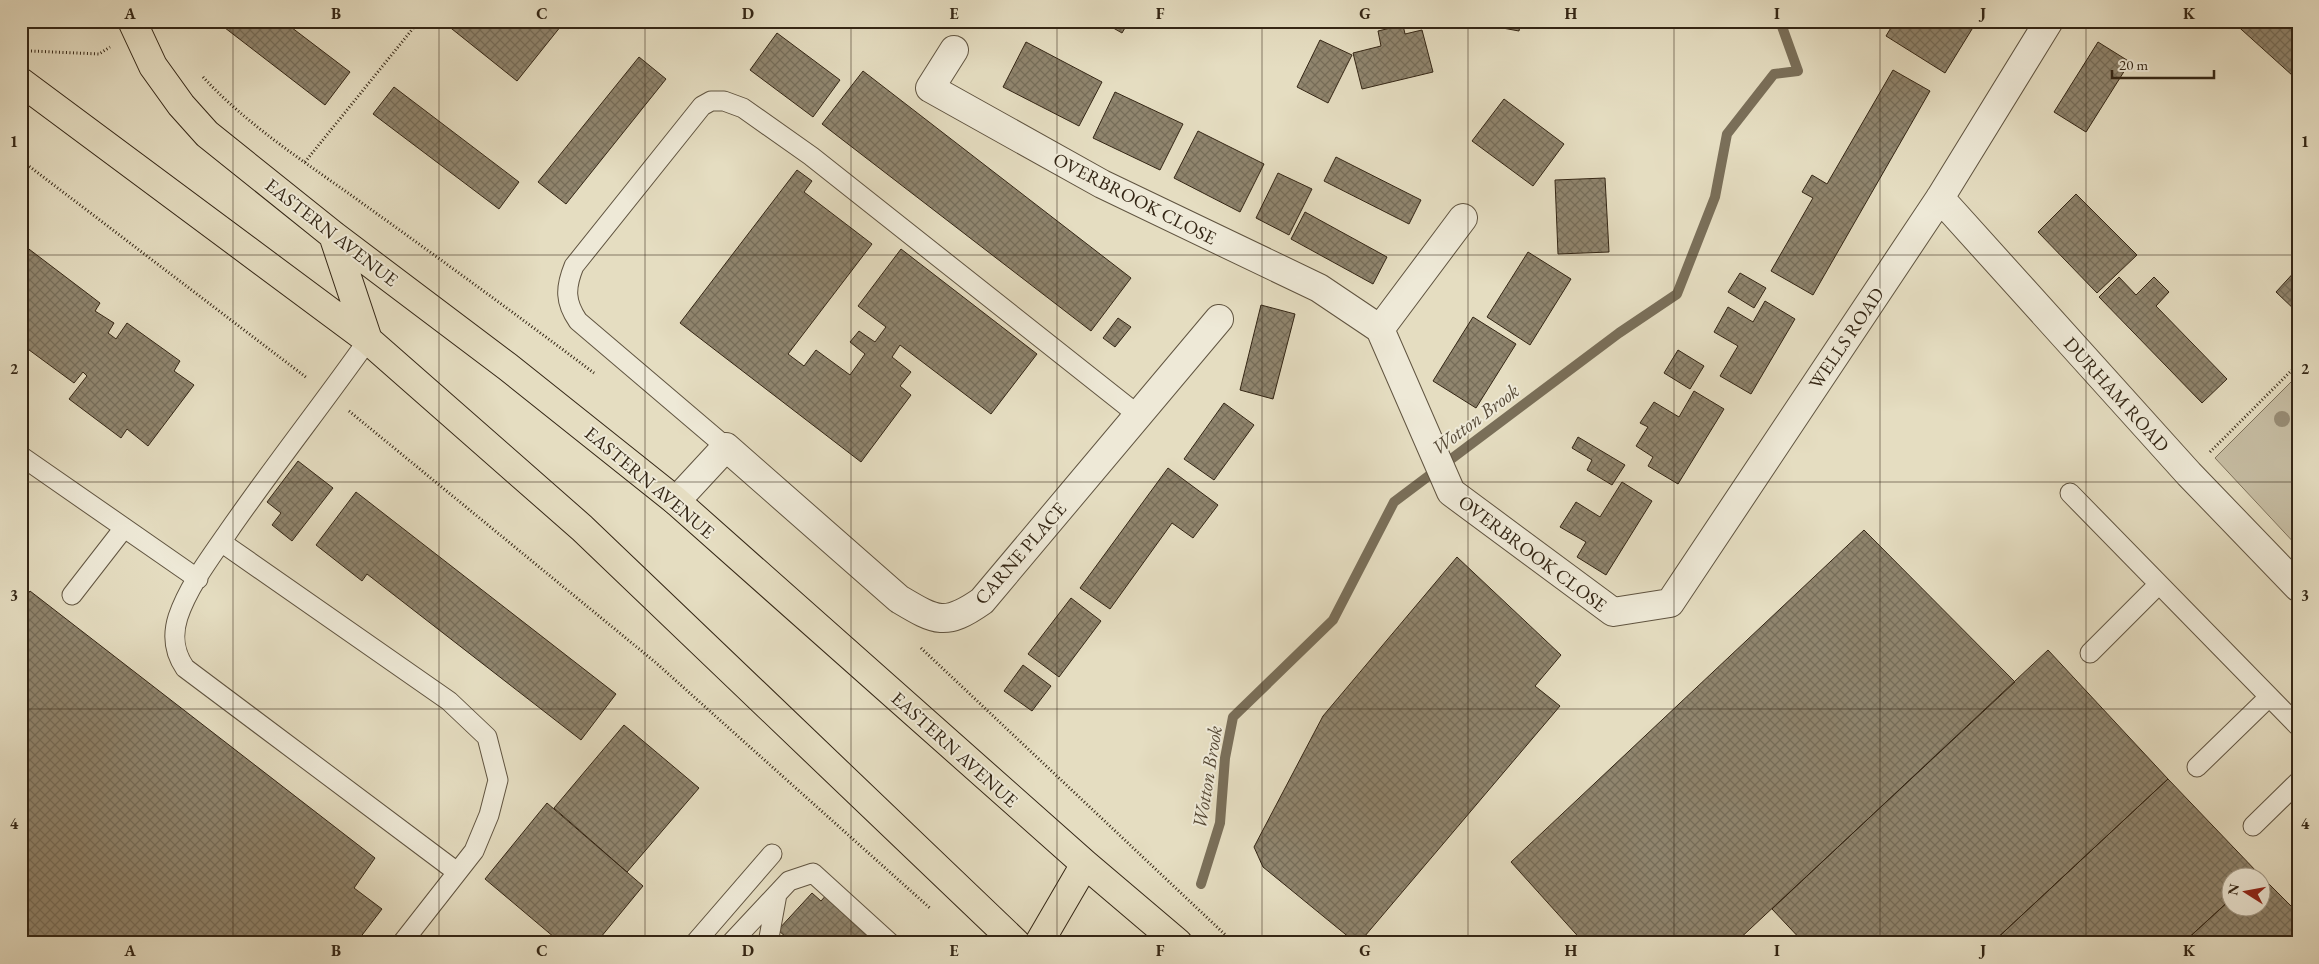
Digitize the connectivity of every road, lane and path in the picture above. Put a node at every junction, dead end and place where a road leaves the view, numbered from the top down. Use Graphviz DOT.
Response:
graph roads {
  1 [pos="419,21"];
  2 [pos="2049,21"];
  3 [pos="133,26"];
  4 [pos="954,50"];
  5 [pos="26,51"];
  6 [pos="199,72"];
  7 [pos="21,82"];
  8 [pos="21,160"];
  9 [pos="305,162"];
  10 [pos="1940,198"];
  11 [pos="1463,218"];
  12 [pos="333,235"];
  13 [pos="1219,319"];
  14 [pos="1380,329"];
  15 [pos="368,340"];
  16 [pos="2298,364"];
  17 [pos="599,377"];
  18 [pos="329,395"];
  19 [pos="1138,415"];
  20 [pos="726,447"];
  21 [pos="21,456"];
  22 [pos="2189,474"];
  23 [pos="2070,493"];
  24 [pos="676,502"];
  25 [pos="124,528"];
  26 [pos="221,542"];
  27 [pos="198,579"];
  28 [pos="2159,584"];
  29 [pos="2298,587"];
  30 [pos="72,595"];
  31 [pos="1613,612"];
  32 [pos="918,644"];
  33 [pos="2090,653"];
  34 [pos="2269,697"];
  35 [pos="2298,726"];
  36 [pos="2197,767"];
  37 [pos="2298,782"];
  38 [pos="2253,826"];
  39 [pos="772,854"];
  40 [pos="1085,864"];
  41 [pos="457,872"];
  42 [pos="777,894"];
  43 [pos="933,911"];
  44 [pos="402,943"];
  45 [pos="695,943"];
  46 [pos="731,943"];
  47 [pos="768,943"];
  48 [pos="890,943"];
  49 [pos="1016,943"];
  50 [pos="1039,943"];
  51 [pos="1178,943"];
  52 [pos="1234,943"];
  1 -- 9 [label="path"];
  2 -- 10 [label="street, WELLS ROAD"];
  3 -- 5 [label="path"];
  3 -- 12 [label="highway, EASTERN AVENUE"];
  4 -- 14 [label="street, OVERBROOK CLOSE"];
  6 -- 9 [label="path"];
  7 -- 15 [label="highway"];
  8 -- 18 [label="path"];
  9 -- 17 [label="path"];
  10 -- 22 [label="street, DURHAM ROAD"];
  10 -- 31 [label="street, WELLS ROAD"];
  11 -- 14 [label="street"];
  12 -- 15 [label="highway"];
  12 -- 24 [label="highway, EASTERN AVENUE"];
  13 -- 19 [label="street, CARNE PLACE"];
  14 -- 31 [label="street, OVERBROOK CLOSE"];
  15 -- 18 [label="lane"];
  15 -- 49 [label="highway"];
  16 -- 22 [label="path"];
  18 -- 26 [label="lane"];
  18 -- 43 [label="path"];
  19 -- 20 [label="street, CARNE PLACE"];
  19 -- 20 [label="lane"];
  20 -- 24 [label="street"];
  21 -- 25 [label="lane"];
  22 -- 29 [label="street, DURHAM ROAD"];
  23 -- 28 [label="lane"];
  24 -- 40 [label="highway, EASTERN AVENUE"];
  25 -- 27 [label="lane"];
  25 -- 30 [label="lane"];
  26 -- 27 [label="lane"];
  26 -- 41 [label="lane"];
  27 -- 41 [label="lane"];
  28 -- 33 [label="lane"];
  28 -- 34 [label="lane"];
  32 -- 52 [label="path"];
  34 -- 35 [label="lane"];
  34 -- 36 [label="lane"];
  37 -- 38 [label="lane"];
  39 -- 45 [label="lane"];
  40 -- 50 [label="highway"];
  40 -- 51 [label="highway, EASTERN AVENUE"];
  41 -- 44 [label="lane"];
  42 -- 46 [label="lane"];
  42 -- 47 [label="lane"];
  42 -- 48 [label="lane"];
}
